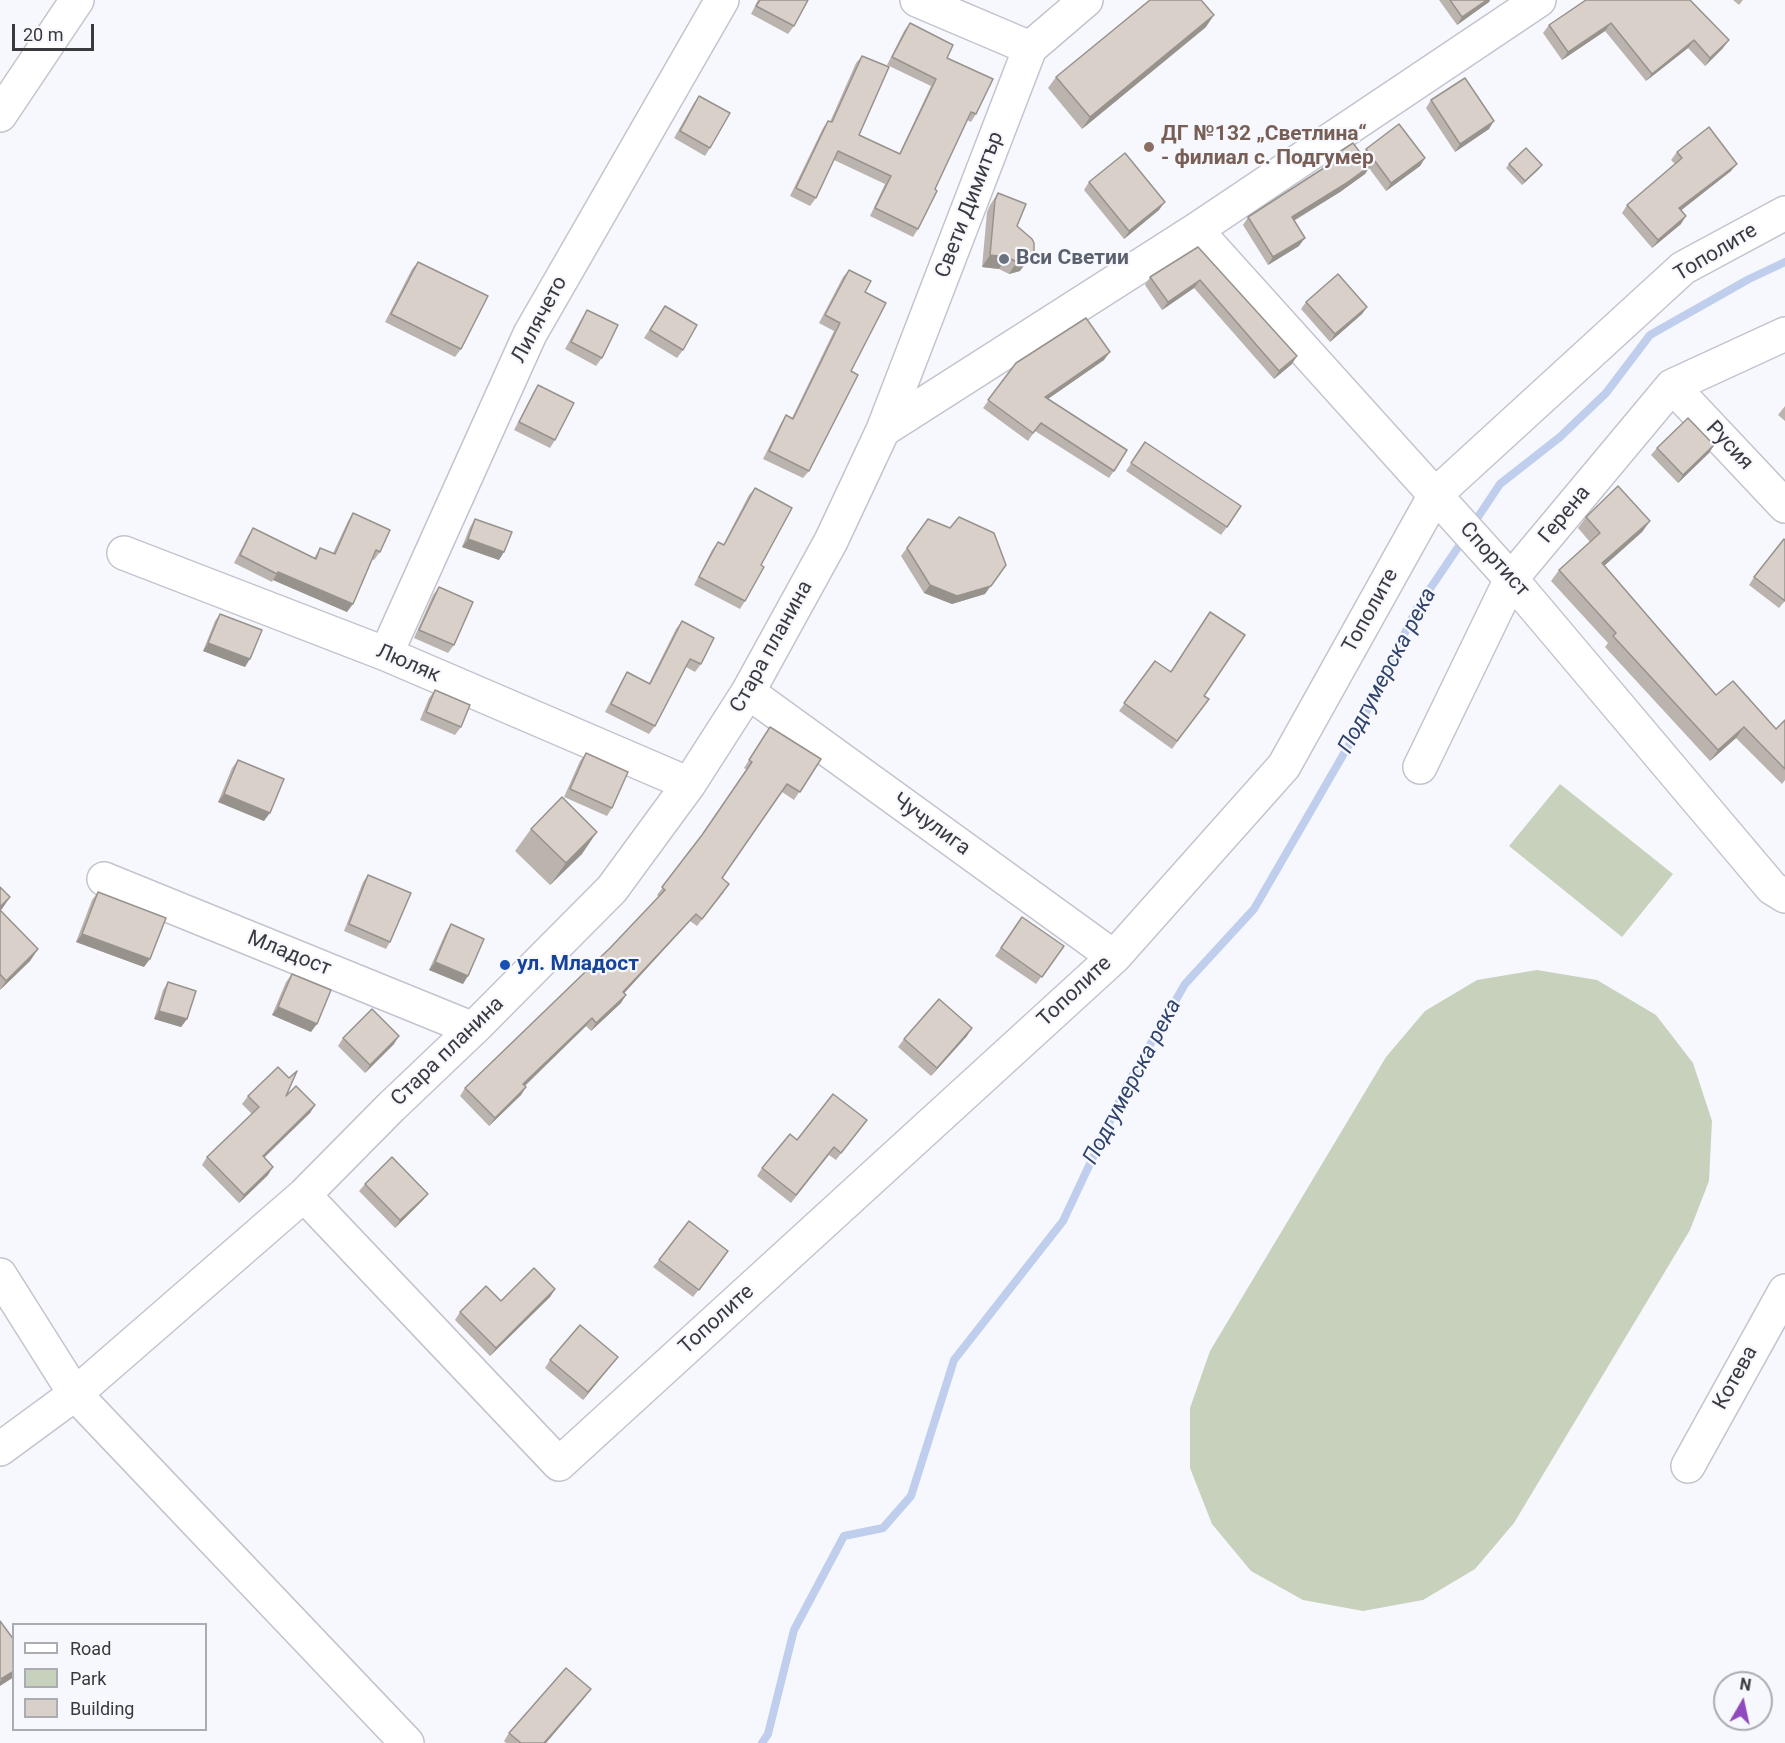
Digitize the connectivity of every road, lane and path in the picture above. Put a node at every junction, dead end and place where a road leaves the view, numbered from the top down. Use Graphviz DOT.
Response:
graph roads {
  1 [pos="77,0"];
  2 [pos="722,0"];
  3 [pos="917,0"];
  4 [pos="1086,0"];
  5 [pos="1539,0"];
  6 [pos="1030,48"];
  7 [pos="0,115"];
  8 [pos="1785,213"];
  9 [pos="1196,230"];
  10 [pos="1785,334"];
  11 [pos="1672,386"];
  12 [pos="883,430"];
  13 [pos="1435,495"];
  14 [pos="1785,506"];
  15 [pos="124,553"];
  16 [pos="1512,579"];
  17 [pos="386,654"];
  18 [pos="748,692"];
  19 [pos="1420,767"];
  20 [pos="689,784"];
  21 [pos="104,879"];
  22 [pos="1785,896"];
  23 [pos="1114,957"];
  24 [pos="473,1029"];
  25 [pos="304,1195"];
  26 [pos="0,1275"];
  27 [pos="1785,1291"];
  28 [pos="75,1394"];
  29 [pos="0,1449"];
  30 [pos="1688,1466"];
  31 [pos="407,1743"];
  1 -- 7 [label="street"];
  2 -- 17 [label="street, Лилячето"];
  3 -- 6 [label="street"];
  4 -- 6 [label="street, Свети Димитър"];
  5 -- 9 [label="street"];
  6 -- 12 [label="street, Свети Димитър"];
  8 -- 13 [label="street, Тополите"];
  9 -- 12 [label="street"];
  9 -- 13 [label="street, Спортист"];
  10 -- 11 [label="street, Герена"];
  11 -- 14 [label="street, Русия"];
  11 -- 16 [label="street, Герена"];
  12 -- 18 [label="street, Стара планина"];
  13 -- 16 [label="street, Спортист"];
  13 -- 23 [label="street, Тополите"];
  15 -- 17 [label="street, Люляк"];
  16 -- 19 [label="street, Герена"];
  16 -- 22 [label="street, Спортист"];
  17 -- 20 [label="street, Люляк"];
  18 -- 20 [label="street, Стара планина"];
  18 -- 23 [label="street, Чучулига"];
  20 -- 24 [label="street, Стара планина"];
  21 -- 24 [label="street, Младост"];
  23 -- 25 [label="street, Тополите"];
  24 -- 25 [label="street, Стара планина"];
  25 -- 28 [label="street, Стара планина"];
  26 -- 28 [label="street"];
  27 -- 30 [label="street, Котева"];
  28 -- 29 [label="street, Стара планина"];
  28 -- 31 [label="street"];
}
